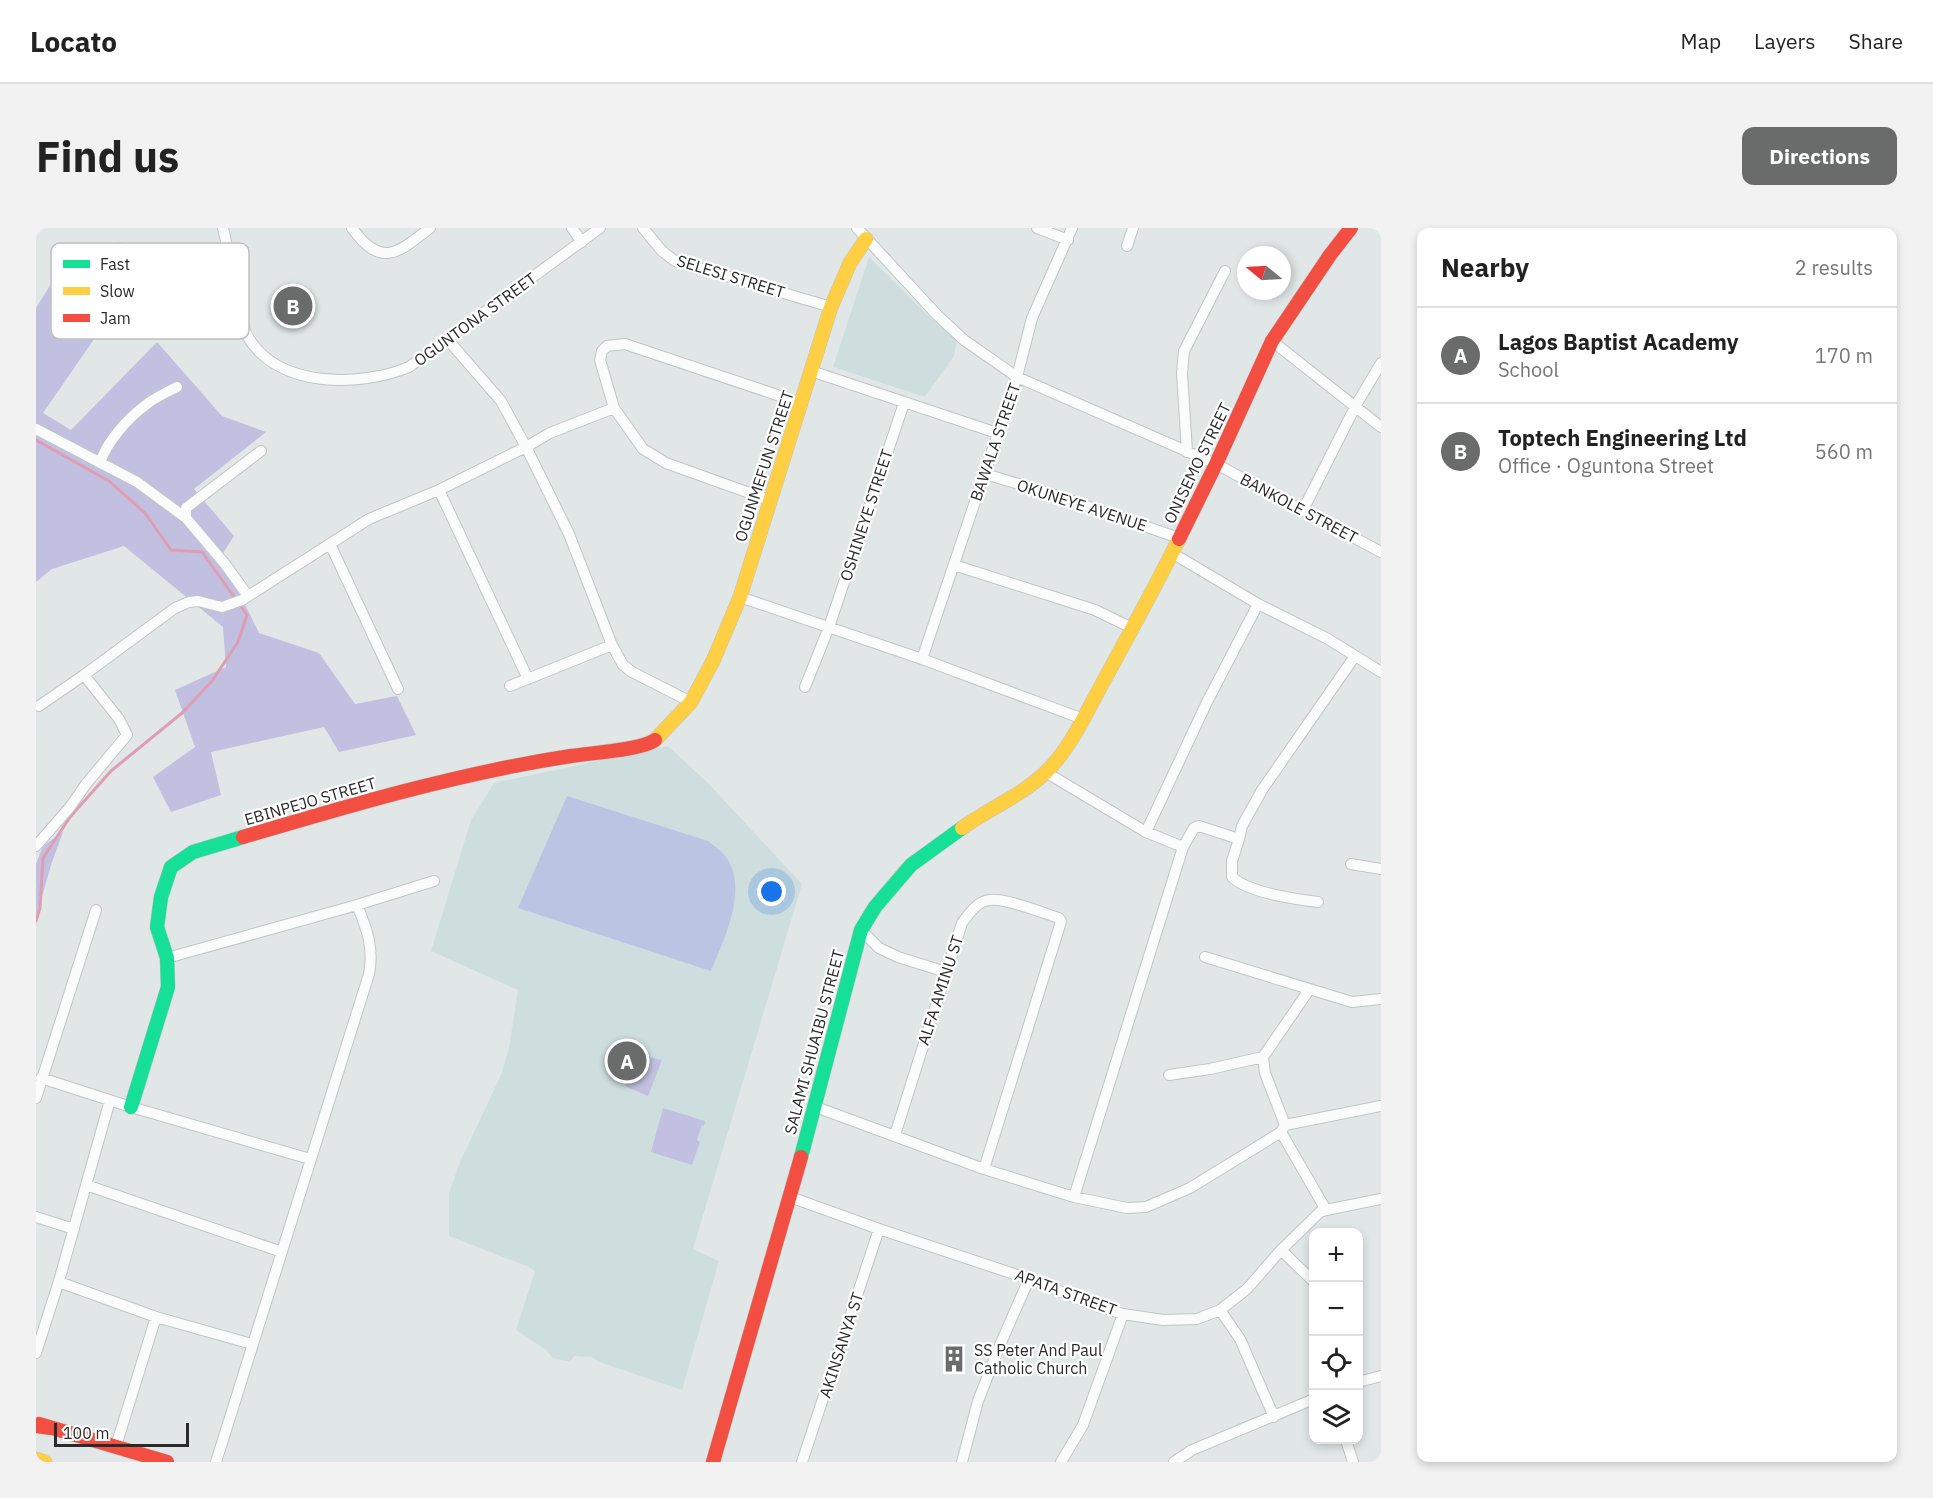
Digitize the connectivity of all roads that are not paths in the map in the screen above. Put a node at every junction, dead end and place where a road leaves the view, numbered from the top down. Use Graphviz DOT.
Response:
graph roads {
  1 [pos="224,228"];
  2 [pos="352,228"];
  3 [pos="430,228"];
  4 [pos="572,228"];
  5 [pos="600,228"];
  6 [pos="643,228"];
  7 [pos="1037,228"];
  8 [pos="1072,228"];
  9 [pos="1133,228"];
  10 [pos="1348,229"];
  11 [pos="862,234"];
  12 [pos="1068,240"];
  13 [pos="582,242"];
  14 [pos="227,243"];
  15 [pos="1127,246"];
  16 [pos="1225,272"];
  17 [pos="831,307"];
  18 [pos="249,336"];
  19 [pos="448,340"];
  20 [pos="1272,341"];
  21 [pos="1381,363"];
  22 [pos="811,371"];
  23 [pos="1017,377"];
  24 [pos="177,387"];
  25 [pos="801,403"];
  26 [pos="904,403"];
  27 [pos="1356,405"];
  28 [pos="614,408"];
  29 [pos="1381,427"];
  30 [pos="36,429"];
  31 [pos="997,433"];
  32 [pos="526,447"];
  33 [pos="261,452"];
  34 [pos="1187,452"];
  35 [pos="100,463"];
  36 [pos="1216,464"];
  37 [pos="985,474"];
  38 [pos="439,490"];
  39 [pos="769,500"];
  40 [pos="1303,510"];
  41 [pos="186,518"];
  42 [pos="1179,538"];
  43 [pos="330,544"];
  44 [pos="1381,552"];
  45 [pos="1172,553"];
  46 [pos="954,565"];
  47 [pos="740,597"];
  48 [pos="245,598"];
  49 [pos="1258,604"];
  50 [pos="829,627"];
  51 [pos="1132,628"];
  52 [pos="612,645"];
  53 [pos="1355,656"];
  54 [pos="922,659"];
  55 [pos="1381,672"];
  56 [pos="84,675"];
  57 [pos="528,679"];
  58 [pos="510,687"];
  59 [pos="805,687"];
  60 [pos="399,690"];
  61 [pos="691,702"];
  62 [pos="39,706"];
  63 [pos="1083,718"];
  64 [pos="1047,771"];
  65 [pos="1146,832"];
  66 [pos="1239,839"];
  67 [pos="36,846"];
  68 [pos="1183,847"];
  69 [pos="1351,864"];
  70 [pos="1381,869"];
  71 [pos="434,881"];
  72 [pos="1318,902"];
  73 [pos="357,905"];
  74 [pos="96,910"];
  75 [pos="861,930"];
  76 [pos="1205,957"];
  77 [pos="167,958"];
  78 [pos="946,972"];
  79 [pos="1309,990"];
  80 [pos="1381,999"];
  81 [pos="1263,1058"];
  82 [pos="1169,1075"];
  83 [pos="42,1078"];
  84 [pos="36,1098"];
  85 [pos="110,1100"];
  86 [pos="813,1106"];
  87 [pos="1381,1106"];
  88 [pos="131,1107"];
  89 [pos="1283,1128"];
  90 [pos="894,1135"];
  91 [pos="310,1159"];
  92 [pos="984,1169"];
  93 [pos="86,1185"];
  94 [pos="790,1197"];
  95 [pos="1074,1197"];
  96 [pos="1381,1199"];
  97 [pos="1326,1210"];
  98 [pos="36,1217"];
  99 [pos="74,1229"];
  100 [pos="879,1229"];
  101 [pos="1281,1250"];
  102 [pos="282,1252"];
  103 [pos="1309,1277"];
  104 [pos="1029,1279"];
  105 [pos="59,1282"];
  106 [pos="1220,1310"];
  107 [pos="1123,1314"];
  108 [pos="156,1317"];
  109 [pos="41,1318"];
  110 [pos="252,1344"];
  111 [pos="36,1353"];
  112 [pos="1381,1376"];
  113 [pos="1363,1378"];
  114 [pos="1309,1401"];
  115 [pos="1274,1417"];
  116 [pos="36,1425"];
  117 [pos="1347,1444"];
  118 [pos="116,1446"];
  119 [pos="36,1459"];
  120 [pos="45,1462"];
  121 [pos="167,1462"];
  122 [pos="216,1462"];
  123 [pos="713,1462"];
  124 [pos="802,1462"];
  125 [pos="962,1462"];
  126 [pos="1061,1462"];
  127 [pos="1174,1462"];
  128 [pos="1353,1462"];
  1 -- 14 [label="street, OGUNTONA STREET"];
  2 -- 3 [label="street"];
  4 -- 13 [label="street"];
  5 -- 13 [label="street, OGUNTONA STREET"];
  6 -- 17 [label="street, SELESI STREET"];
  7 -- 12 [label="street"];
  8 -- 12 [label="street, BAWALA STREET"];
  9 -- 15 [label="street"];
  10 -- 20 [label="main road, ONISEMO STREET"];
  11 -- 17 [label="main road, OGUNMEFUN STREET"];
  11 -- 23 [label="street, BANKOLE STREET"];
  12 -- 23 [label="street, BAWALA STREET"];
  13 -- 19 [label="street, OGUNTONA STREET"];
  16 -- 34 [label="street"];
  17 -- 22 [label="main road, OGUNMEFUN STREET"];
  18 -- 19 [label="street, OGUNTONA STREET"];
  19 -- 32 [label="street"];
  20 -- 27 [label="street"];
  20 -- 36 [label="main road, ONISEMO STREET"];
  21 -- 27 [label="street"];
  22 -- 25 [label="main road, OGUNMEFUN STREET"];
  22 -- 26 [label="street"];
  23 -- 31 [label="street, BAWALA STREET"];
  23 -- 34 [label="street, BANKOLE STREET"];
  24 -- 35 [label="street"];
  25 -- 28 [label="street"];
  25 -- 39 [label="main road, OGUNMEFUN STREET"];
  26 -- 31 [label="street"];
  26 -- 50 [label="street, OSHINEYE STREET"];
  27 -- 29 [label="street"];
  27 -- 40 [label="street"];
  28 -- 32 [label="street"];
  28 -- 39 [label="street"];
  30 -- 35 [label="street"];
  31 -- 37 [label="street, BAWALA STREET"];
  32 -- 38 [label="street"];
  32 -- 52 [label="street"];
  33 -- 41 [label="street"];
  34 -- 36 [label="street, BANKOLE STREET"];
  35 -- 41 [label="street"];
  36 -- 40 [label="street, BANKOLE STREET"];
  36 -- 42 [label="main road, ONISEMO STREET"];
  37 -- 42 [label="street, OKUNEYE AVENUE"];
  37 -- 46 [label="street, BAWALA STREET"];
  38 -- 43 [label="street"];
  38 -- 57 [label="street"];
  39 -- 47 [label="main road, OGUNMEFUN STREET"];
  40 -- 44 [label="street, BANKOLE STREET"];
  41 -- 48 [label="street"];
  42 -- 45 [label="main road, ONISEMO STREET"];
  43 -- 48 [label="street"];
  43 -- 60 [label="street"];
  45 -- 49 [label="street"];
  45 -- 51 [label="main road, ONISEMO STREET"];
  46 -- 51 [label="street"];
  46 -- 54 [label="street, BAWALA STREET"];
  47 -- 50 [label="street"];
  47 -- 61 [label="main road, OGUNMEFUN STREET"];
  48 -- 56 [label="street"];
  49 -- 53 [label="street"];
  49 -- 65 [label="street"];
  50 -- 54 [label="street"];
  50 -- 59 [label="street, OSHINEYE STREET"];
  51 -- 63 [label="main road, ONISEMO STREET"];
  52 -- 57 [label="street"];
  52 -- 61 [label="street"];
  53 -- 55 [label="street"];
  53 -- 66 [label="street"];
  54 -- 63 [label="street"];
  56 -- 62 [label="street"];
  56 -- 67 [label="street"];
  57 -- 58 [label="street"];
  61 -- 77 [label="main road, EBINPEJO STREET"];
  63 -- 64 [label="main road, SALAMI SHUAIBU STREET"];
  64 -- 65 [label="street"];
  64 -- 75 [label="main road, SALAMI SHUAIBU STREET"];
  65 -- 68 [label="street"];
  66 -- 68 [label="street"];
  66 -- 72 [label="street"];
  68 -- 95 [label="street"];
  69 -- 70 [label="street"];
  71 -- 73 [label="street"];
  73 -- 77 [label="street"];
  73 -- 91 [label="street"];
  74 -- 83 [label="street"];
  75 -- 78 [label="street"];
  75 -- 86 [label="main road, SALAMI SHUAIBU STREET"];
  76 -- 79 [label="street"];
  77 -- 88 [label="main road, EBINPEJO STREET"];
  78 -- 90 [label="street, ALFA AMINU ST"];
  78 -- 92 [label="street, ALFA AMINU ST"];
  79 -- 80 [label="street"];
  79 -- 81 [label="street"];
  81 -- 82 [label="street"];
  81 -- 89 [label="street"];
  83 -- 84 [label="street"];
  83 -- 85 [label="street"];
  85 -- 88 [label="street"];
  85 -- 93 [label="street"];
  86 -- 90 [label="street"];
  86 -- 94 [label="main road, SALAMI SHUAIBU STREET"];
  87 -- 89 [label="street"];
  88 -- 91 [label="street"];
  89 -- 95 [label="street"];
  89 -- 97 [label="street"];
  90 -- 92 [label="street"];
  91 -- 102 [label="street"];
  92 -- 95 [label="street"];
  93 -- 99 [label="street"];
  93 -- 102 [label="street"];
  94 -- 100 [label="street, APATA STREET"];
  94 -- 123 [label="main road, SALAMI SHUAIBU STREET"];
  96 -- 97 [label="street, APATA STREET"];
  97 -- 101 [label="street, APATA STREET"];
  98 -- 99 [label="street"];
  99 -- 105 [label="street"];
  100 -- 104 [label="street, APATA STREET"];
  100 -- 124 [label="street, AKINSANYA ST"];
  101 -- 103 [label="street"];
  101 -- 106 [label="street, APATA STREET"];
  102 -- 110 [label="street"];
  104 -- 107 [label="street, APATA STREET"];
  104 -- 125 [label="street"];
  105 -- 108 [label="street"];
  105 -- 109 [label="street"];
  106 -- 107 [label="street, APATA STREET"];
  106 -- 115 [label="street"];
  107 -- 126 [label="street"];
  108 -- 110 [label="street"];
  108 -- 118 [label="street"];
  109 -- 111 [label="street"];
  110 -- 122 [label="street"];
  112 -- 113 [label="street"];
  114 -- 115 [label="street"];
  115 -- 127 [label="street"];
  116 -- 118 [label="main road"];
  117 -- 128 [label="street"];
  118 -- 121 [label="main road"];
  119 -- 120 [label="main road"];
}
